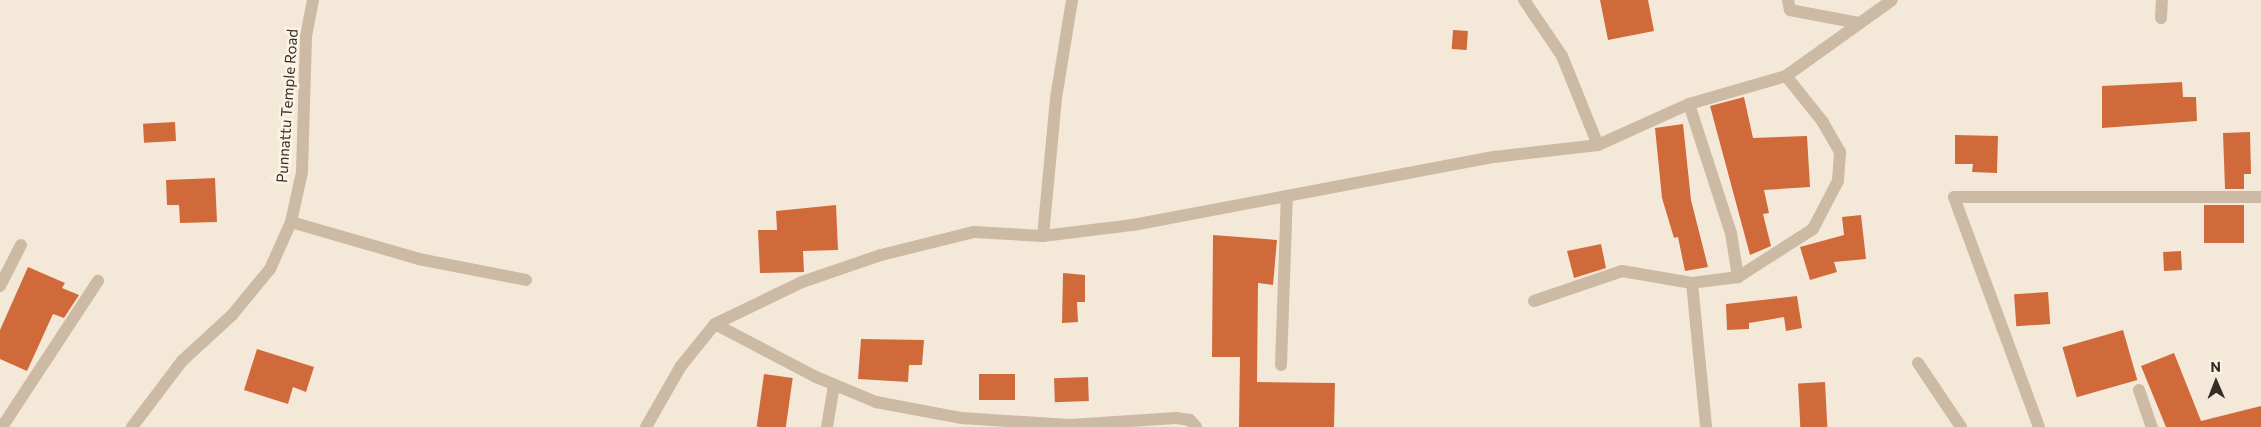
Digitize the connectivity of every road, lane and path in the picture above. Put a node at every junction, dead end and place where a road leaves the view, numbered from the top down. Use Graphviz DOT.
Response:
graph roads {
  1 [pos="313,0"];
  2 [pos="1072,0"];
  3 [pos="1524,0"];
  4 [pos="1788,0"];
  5 [pos="1892,0"];
  6 [pos="2162,0"];
  7 [pos="2161,18"];
  8 [pos="1859,23"];
  9 [pos="1786,76"];
  10 [pos="1689,104"];
  11 [pos="1598,145"];
  12 [pos="1287,197"];
  13 [pos="2261,197"];
  14 [pos="291,222"];
  15 [pos="1043,236"];
  16 [pos="21,245"];
  17 [pos="1738,277"];
  18 [pos="526,280"];
  19 [pos="98,281"];
  20 [pos="1692,283"];
  21 [pos="0,286"];
  22 [pos="1534,301"];
  23 [pos="715,324"];
  24 [pos="1918,363"];
  25 [pos="1281,365"];
  26 [pos="834,385"];
  27 [pos="2139,390"];
  28 [pos="2,427"];
  29 [pos="132,427"];
  30 [pos="646,427"];
  31 [pos="827,427"];
  32 [pos="1196,427"];
  33 [pos="1706,427"];
  34 [pos="1961,427"];
  35 [pos="2040,427"];
  36 [pos="2152,427"];
  1 -- 14 [label="street, Punnattu Temple Road"];
  2 -- 15 [label="street"];
  3 -- 11 [label="street"];
  4 -- 8 [label="street"];
  5 -- 8 [label="street"];
  6 -- 7 [label="street"];
  8 -- 9 [label="street"];
  9 -- 10 [label="street"];
  9 -- 17 [label="street"];
  10 -- 11 [label="street"];
  10 -- 17 [label="street"];
  11 -- 12 [label="street"];
  12 -- 15 [label="street"];
  12 -- 25 [label="street"];
  13 -- 35 [label="street"];
  14 -- 18 [label="street"];
  14 -- 29 [label="street, Punnattu Temple Road"];
  15 -- 23 [label="street"];
  16 -- 21 [label="street"];
  17 -- 20 [label="street"];
  19 -- 28 [label="street"];
  20 -- 22 [label="street"];
  20 -- 33 [label="street"];
  23 -- 26 [label="street"];
  23 -- 30 [label="street"];
  24 -- 34 [label="street"];
  26 -- 31 [label="street"];
  26 -- 32 [label="street"];
  27 -- 36 [label="street"];
}
